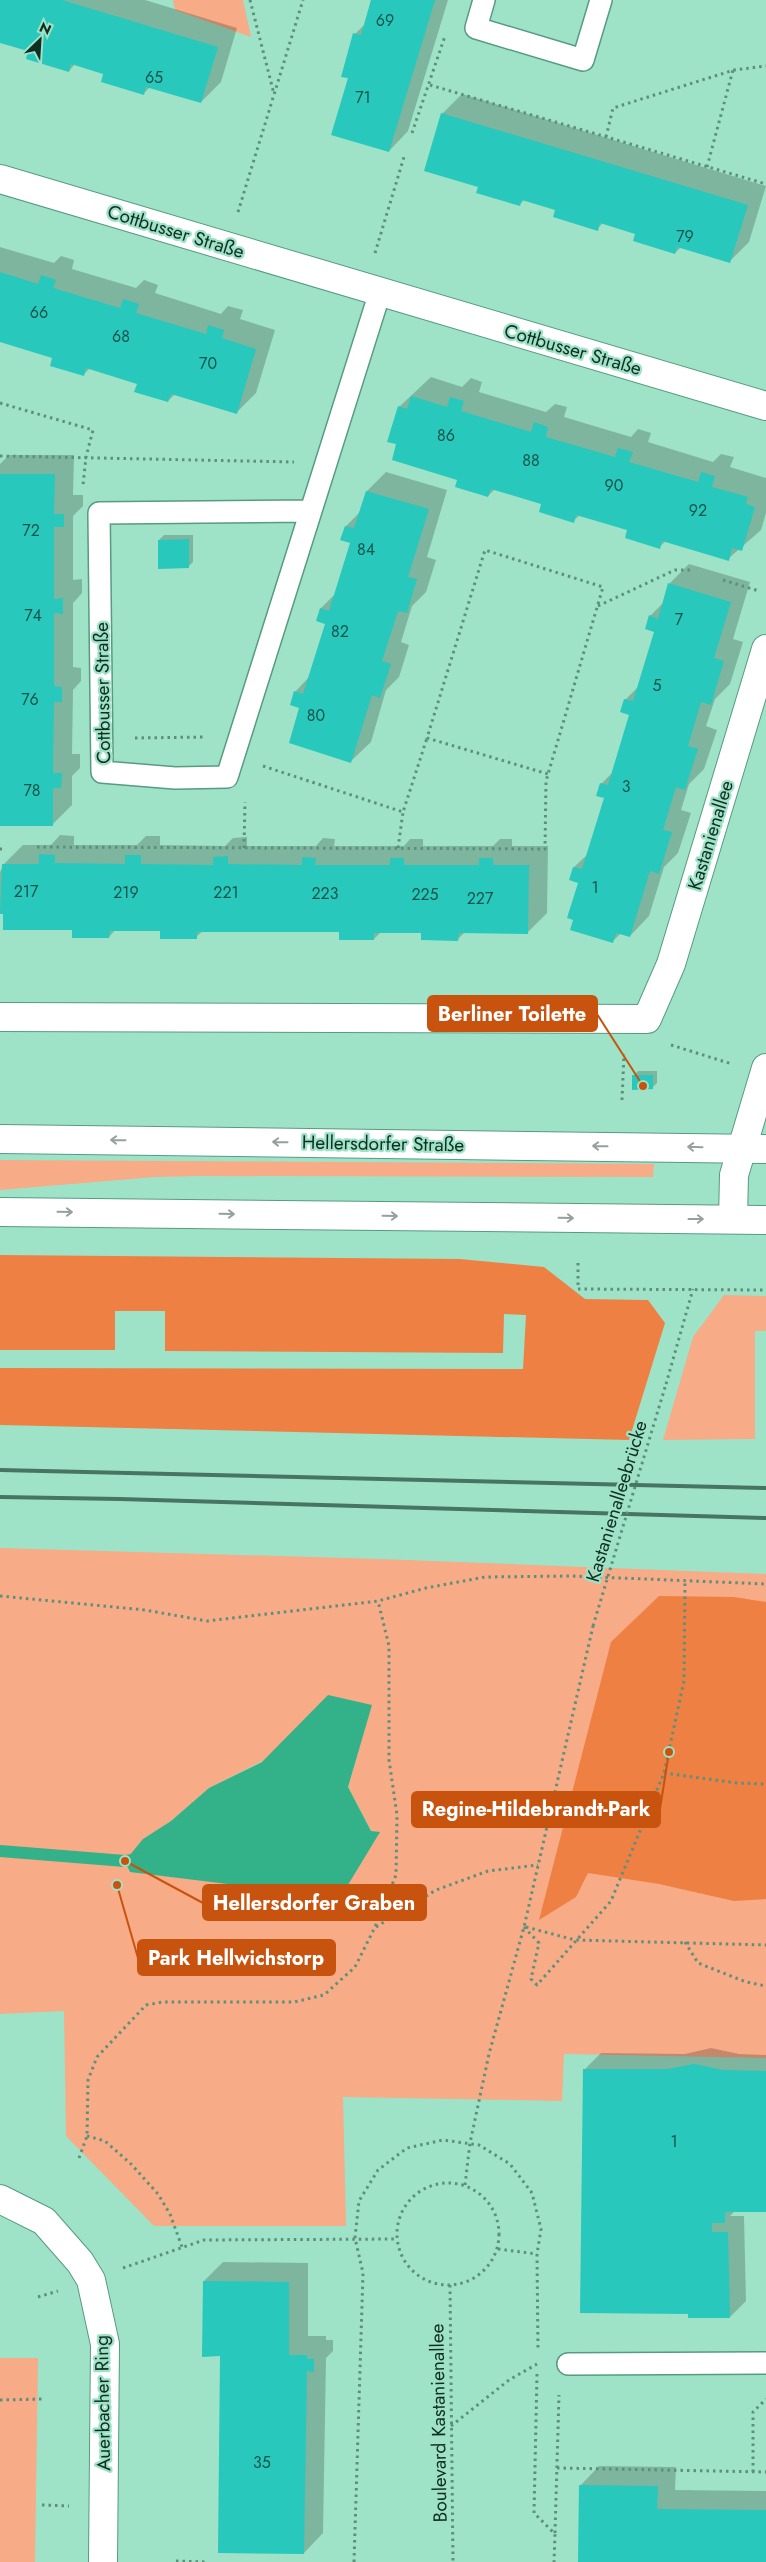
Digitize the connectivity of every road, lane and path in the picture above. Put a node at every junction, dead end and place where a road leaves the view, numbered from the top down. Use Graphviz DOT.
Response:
graph roads {
  1 [pos="250,0"];
  2 [pos="302,0"];
  3 [pos="484,0"];
  4 [pos="602,0"];
  5 [pos="447,28"];
  6 [pos="766,66"];
  7 [pos="734,70"];
  8 [pos="430,84"];
  9 [pos="274,95"];
  10 [pos="412,133"];
  11 [pos="606,137"];
  12 [pos="404,157"];
  13 [pos="707,167"];
  14 [pos="250,174"];
  15 [pos="0,179"];
  16 [pos="766,184"];
  17 [pos="387,214"];
  18 [pos="380,292"];
  19 [pos="0,403"];
  20 [pos="766,406"];
  21 [pos="0,456"];
  22 [pos="86,457"];
  23 [pos="327,463"];
  24 [pos="311,511"];
  25 [pos="690,570"];
  26 [pos="723,580"];
  27 [pos="759,591"];
  28 [pos="597,607"];
  29 [pos="766,649"];
  30 [pos="101,738"];
  31 [pos="427,738"];
  32 [pos="237,747"];
  33 [pos="548,774"];
  34 [pos="246,794"];
  35 [pos="403,812"];
  36 [pos="36,848"];
  37 [pos="244,848"];
  38 [pos="398,848"];
  39 [pos="0,1017"];
  40 [pos="624,1053"];
  41 [pos="766,1068"];
  42 [pos="622,1100"];
  43 [pos="0,1139"];
  44 [pos="754,1149"];
  45 [pos="0,1212"];
  46 [pos="733,1219"];
  47 [pos="766,1220"];
  48 [pos="578,1263"];
  49 [pos="694,1289"];
  50 [pos="766,1290"];
  51 [pos="685,1581"];
  52 [pos="766,1584"];
  53 [pos="0,1596"];
  54 [pos="378,1601"];
  55 [pos="664,1773"];
  56 [pos="766,1784"];
  57 [pos="538,1865"];
  58 [pos="375,1927"];
  59 [pos="524,1927"];
  60 [pos="575,1940"];
  61 [pos="685,1942"];
  62 [pos="766,1945"];
  63 [pos="766,1986"];
  64 [pos="87,2136"];
  65 [pos="470,2143"];
  66 [pos="79,2158"];
  67 [pos="466,2185"];
  68 [pos="0,2199"];
  69 [pos="355,2238"];
  70 [pos="397,2239"];
  71 [pos="182,2247"];
  72 [pos="498,2248"];
  73 [pos="537,2254"];
  74 [pos="91,2280"];
  75 [pos="450,2285"];
  76 [pos="766,2363"];
  77 [pos="537,2364"];
  78 [pos="568,2364"];
  79 [pos="43,2399"];
  80 [pos="766,2399"];
  81 [pos="0,2400"];
  82 [pos="558,2409"];
  83 [pos="451,2426"];
  84 [pos="557,2468"];
  85 [pos="753,2472"];
  86 [pos="766,2472"];
  87 [pos="555,2534"];
  88 [pos="176,2561"];
  89 [pos="103,2562"];
  90 [pos="206,2562"];
  91 [pos="354,2562"];
  92 [pos="453,2562"];
  93 [pos="554,2562"];
  1 -- 9 [label="path"];
  2 -- 9 [label="path"];
  3 -- 4 [label="lane"];
  5 -- 8 [label="path"];
  6 -- 7 [label="path"];
  7 -- 11 [label="path"];
  7 -- 13 [label="path"];
  8 -- 10 [label="path"];
  8 -- 11 [label="path"];
  9 -- 14 [label="path"];
  11 -- 13 [label="path"];
  12 -- 17 [label="path"];
  13 -- 16 [label="path"];
  15 -- 18 [label="street, Cottbusser Straße"];
  18 -- 20 [label="street, Cottbusser Straße"];
  18 -- 23 [label="lane, Cottbusser Straße"];
  19 -- 22 [label="path"];
  21 -- 22 [label="path"];
  22 -- 23 [label="path"];
  23 -- 24 [label="lane, Cottbusser Straße"];
  24 -- 30 [label="lane, Cottbusser Straße"];
  24 -- 32 [label="lane, Cottbusser Straße"];
  25 -- 28 [label="path"];
  26 -- 27 [label="path"];
  28 -- 31 [label="path"];
  28 -- 33 [label="path"];
  29 -- 39 [label="street, Kastanienallee"];
  30 -- 32 [label="path"];
  30 -- 32 [label="lane, Cottbusser Straße"];
  31 -- 33 [label="path"];
  31 -- 35 [label="path"];
  32 -- 35 [label="path"];
  33 -- 38 [label="path"];
  34 -- 37 [label="path"];
  35 -- 38 [label="path"];
  36 -- 37 [label="path"];
  37 -- 38 [label="path"];
  40 -- 42 [label="path"];
  41 -- 44 [label="street"];
  44 -- 43 [label="street, Hellersdorfer Straße, one-way"];
  44 -- 46 [label="street"];
  45 -- 46 [label="street, one-way"];
  46 -- 47 [label="street"];
  48 -- 49 [label="path"];
  49 -- 50 [label="path"];
  49 -- 57 [label="path, Kastanienalleebrücke, bridge"];
  51 -- 52 [label="path"];
  51 -- 54 [label="path"];
  51 -- 55 [label="path"];
  53 -- 54 [label="path"];
  54 -- 58 [label="path"];
  55 -- 56 [label="path"];
  55 -- 60 [label="path"];
  57 -- 58 [label="path"];
  57 -- 59 [label="path, Kastanienalleebrücke"];
  58 -- 64 [label="path"];
  59 -- 60 [label="path"];
  59 -- 60 [label="path"];
  59 -- 65 [label="path, Kastanienalleebrücke"];
  60 -- 61 [label="path"];
  61 -- 62 [label="path"];
  61 -- 63 [label="path"];
  64 -- 66 [label="path"];
  64 -- 71 [label="path"];
  65 -- 67 [label="path, Kastanienalleebrücke"];
  65 -- 69 [label="path"];
  65 -- 73 [label="path"];
  67 -- 70 [label="path"];
  67 -- 72 [label="path"];
  68 -- 74 [label="street, Auerbacher Ring"];
  69 -- 70 [label="path"];
  69 -- 71 [label="path"];
  69 -- 91 [label="path"];
  70 -- 75 [label="path"];
  71 -- 74 [label="path"];
  72 -- 73 [label="path"];
  72 -- 75 [label="path"];
  73 -- 77 [label="path"];
  74 -- 89 [label="street, Auerbacher Ring"];
  75 -- 83 [label="path, Boulevard Kastanienallee"];
  76 -- 78 [label="lane"];
  77 -- 78 [label="path"];
  77 -- 83 [label="path"];
  77 -- 87 [label="path"];
  79 -- 81 [label="path"];
  80 -- 85 [label="path"];
  82 -- 84 [label="path"];
  83 -- 92 [label="path, Boulevard Kastanienallee"];
  84 -- 85 [label="path"];
  84 -- 87 [label="path"];
  85 -- 86 [label="path"];
  87 -- 93 [label="path"];
  88 -- 90 [label="path"];
}
